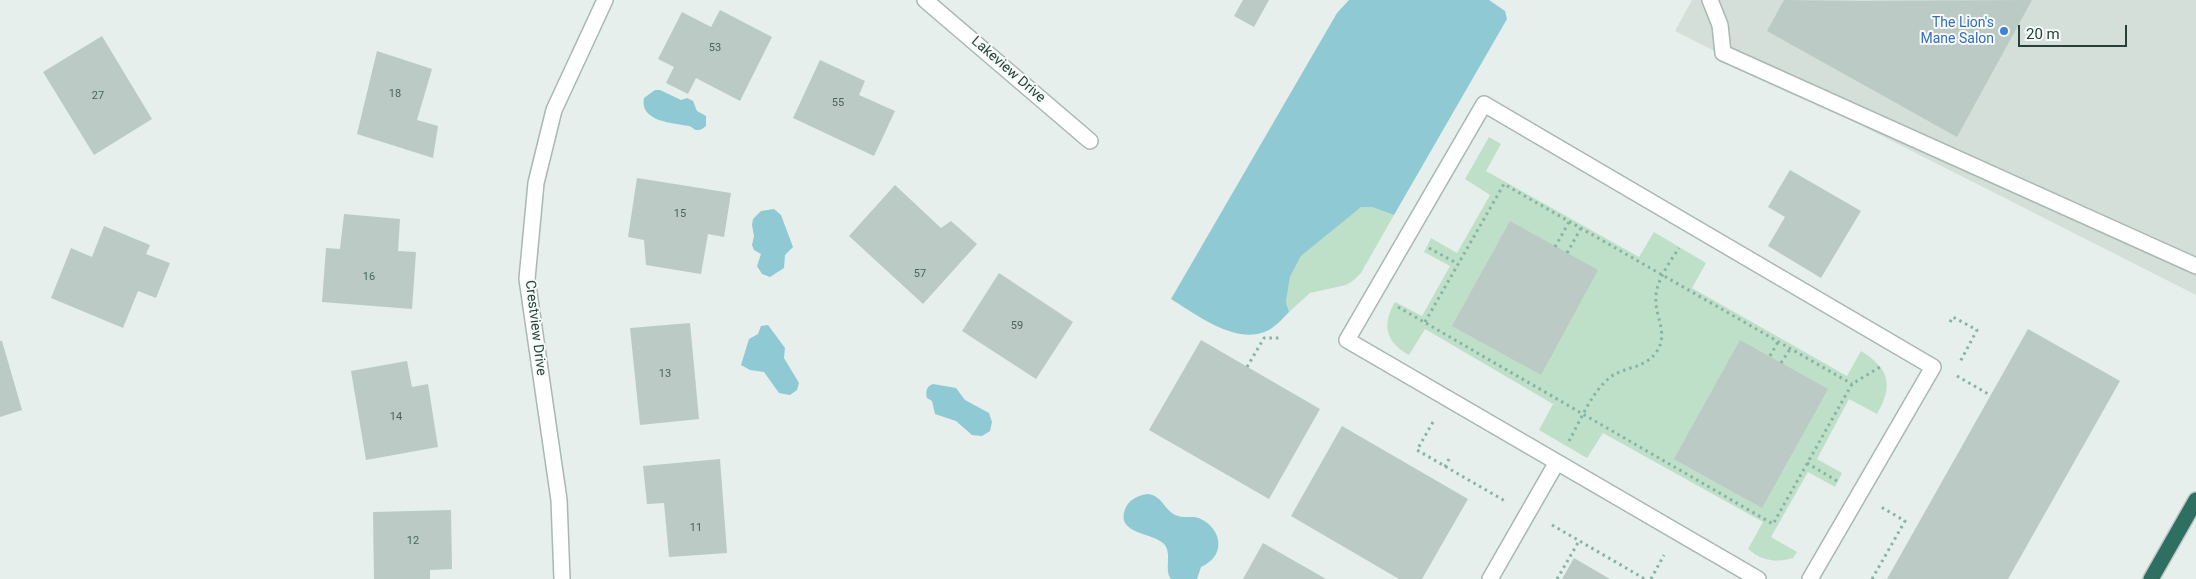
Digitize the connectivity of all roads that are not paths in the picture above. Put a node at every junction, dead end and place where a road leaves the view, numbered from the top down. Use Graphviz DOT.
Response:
graph roads {
  1 [pos="605,0"];
  2 [pos="926,0"];
  3 [pos="1710,0"];
  4 [pos="1090,141"];
  5 [pos="2196,266"];
  6 [pos="1556,462"];
  7 [pos="2196,500"];
  8 [pos="562,579"];
  9 [pos="1490,579"];
  10 [pos="1758,579"];
  11 [pos="1810,579"];
  12 [pos="2151,579"];
  1 -- 8 [label="street, Crestview Drive"];
  2 -- 4 [label="street, Lakeview Drive"];
  3 -- 5 [label="street"];
  6 -- 9 [label="street"];
  6 -- 10 [label="street"];
  6 -- 11 [label="street"];
  7 -- 12 [label="highway"];
}
